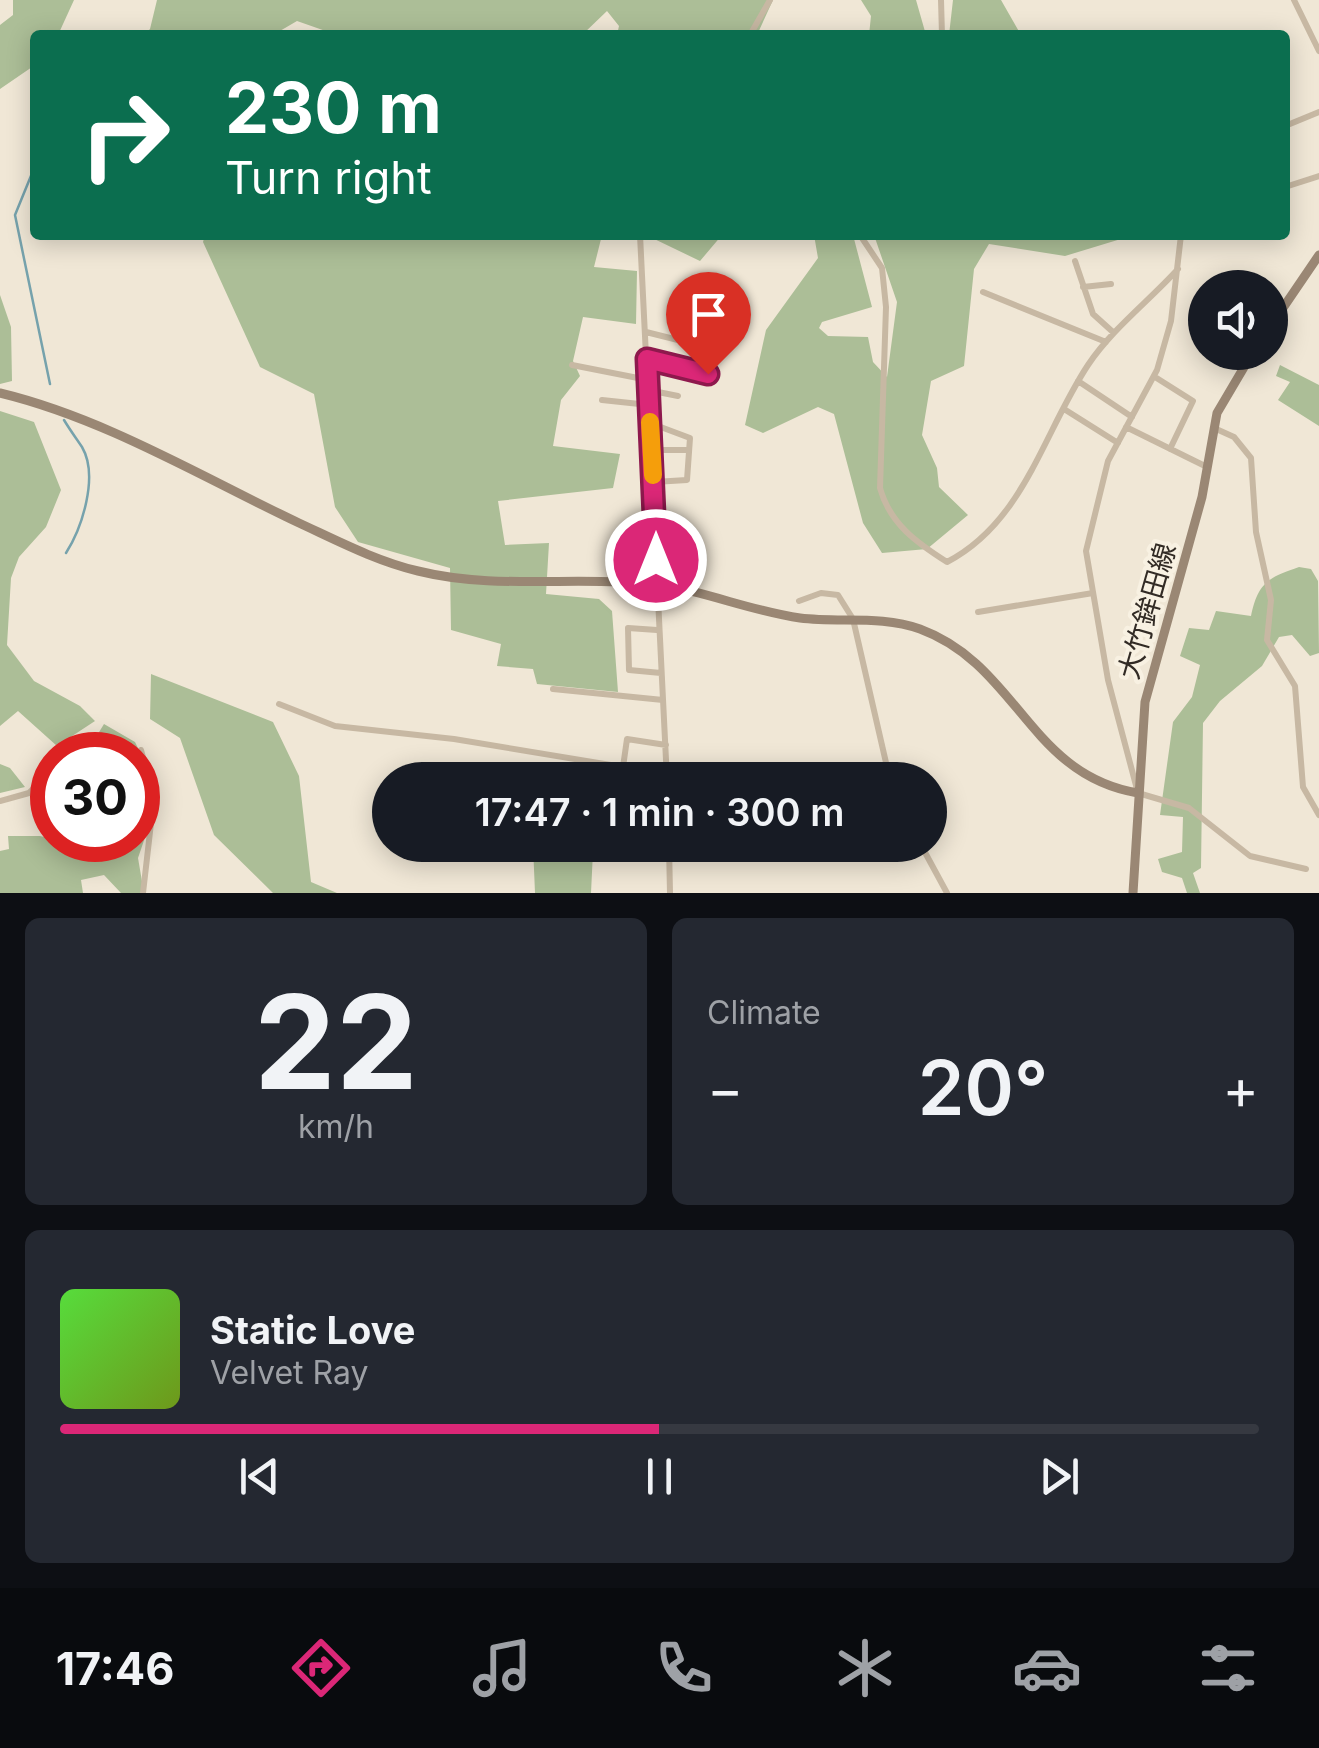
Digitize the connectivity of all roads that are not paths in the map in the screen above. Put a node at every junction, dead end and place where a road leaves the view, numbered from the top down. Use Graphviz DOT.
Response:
graph roads {
  1 [pos="770,0"];
  2 [pos="942,0"];
  3 [pos="1294,0"];
  4 [pos="753,30"];
  5 [pos="942,30"];
  6 [pos="1319,51"];
  7 [pos="1319,112"];
  8 [pos="1290,124"];
  9 [pos="1319,176"];
  10 [pos="1290,185"];
  11 [pos="640,240"];
  12 [pos="863,240"];
  13 [pos="1180,240"];
  14 [pos="1319,254"];
  15 [pos="1074,261"];
  16 [pos="1178,269"];
  17 [pos="1112,284"];
  18 [pos="1083,286"];
  19 [pos="982,292"];
  20 [pos="1288,300"];
  21 [pos="646,332"];
  22 [pos="1114,333"];
  23 [pos="1106,342"];
  24 [pos="714,349"];
  25 [pos="647,359"];
  26 [pos="572,365"];
  27 [pos="1241,370"];
  28 [pos="708,374"];
  29 [pos="1154,377"];
  30 [pos="648,380"];
  31 [pos="1078,381"];
  32 [pos="648,390"];
  33 [pos="0,393"];
  34 [pos="678,396"];
  35 [pos="602,400"];
  36 [pos="649,405"];
  37 [pos="1064,409"];
  38 [pos="1132,417"];
  39 [pos="650,423"];
  40 [pos="1126,428"];
  41 [pos="1214,428"];
  42 [pos="1118,443"];
  43 [pos="1170,449"];
  44 [pos="651,450"];
  45 [pos="689,450"];
  46 [pos="1207,467"];
  47 [pos="654,482"];
  48 [pos="655,584"];
  49 [pos="1093,593"];
  50 [pos="798,600"];
  51 [pos="978,612"];
  52 [pos="852,619"];
  53 [pos="657,630"];
  54 [pos="660,673"];
  55 [pos="553,689"];
  56 [pos="664,700"];
  57 [pos="278,704"];
  58 [pos="666,745"];
  59 [pos="593,762"];
  60 [pos="624,762"];
  61 [pos="666,762"];
  62 [pos="884,762"];
  63 [pos="30,792"];
  64 [pos="1138,794"];
  65 [pos="0,802"];
  66 [pos="1319,815"];
  67 [pos="147,862"];
  68 [pos="669,862"];
  69 [pos="931,862"];
  70 [pos="1306,870"];
  71 [pos="143,893"];
  72 [pos="670,893"];
  73 [pos="947,893"];
  74 [pos="1133,893"];
  1 -- 4 [label="street"];
  2 -- 5 [label="street"];
  3 -- 6 [label="street"];
  7 -- 8 [label="street"];
  9 -- 10 [label="street"];
  11 -- 21 [label="street"];
  12 -- 37 [label="street"];
  13 -- 16 [label="street"];
  14 -- 20 [label="street"];
  15 -- 18 [label="street"];
  16 -- 22 [label="street"];
  16 -- 29 [label="street"];
  17 -- 18 [label="street"];
  18 -- 22 [label="street"];
  19 -- 23 [label="street"];
  21 -- 24 [label="street"];
  21 -- 25 [label="street"];
  22 -- 23 [label="street"];
  23 -- 31 [label="street"];
  25 -- 28 [label="street"];
  25 -- 30 [label="street"];
  26 -- 30 [label="street"];
  27 -- 41 [label="street, 大竹鉾田線"];
  29 -- 38 [label="street"];
  29 -- 43 [label="street"];
  30 -- 32 [label="street"];
  31 -- 37 [label="street"];
  31 -- 38 [label="street"];
  32 -- 34 [label="street"];
  32 -- 36 [label="street"];
  33 -- 48 [label="street"];
  35 -- 36 [label="street"];
  36 -- 39 [label="street"];
  37 -- 42 [label="street"];
  38 -- 40 [label="street"];
  39 -- 44 [label="street"];
  39 -- 45 [label="street"];
  40 -- 42 [label="street"];
  40 -- 43 [label="street"];
  41 -- 46 [label="street, 大竹鉾田線"];
  41 -- 66 [label="street"];
  42 -- 49 [label="street"];
  43 -- 46 [label="street"];
  44 -- 45 [label="street"];
  44 -- 47 [label="street"];
  45 -- 47 [label="street"];
  46 -- 64 [label="street, 大竹鉾田線"];
  47 -- 48 [label="street"];
  48 -- 52 [label="street"];
  48 -- 53 [label="street"];
  49 -- 51 [label="street"];
  49 -- 64 [label="street"];
  50 -- 52 [label="street"];
  52 -- 62 [label="street"];
  52 -- 64 [label="street"];
  53 -- 54 [label="street"];
  53 -- 54 [label="street"];
  54 -- 56 [label="street"];
  55 -- 56 [label="street"];
  56 -- 58 [label="street"];
  57 -- 59 [label="street"];
  58 -- 60 [label="street"];
  58 -- 61 [label="street"];
  63 -- 65 [label="street"];
  64 -- 70 [label="street"];
  64 -- 74 [label="street, 大竹鉾田線"];
  67 -- 71 [label="street"];
  68 -- 72 [label="street"];
  69 -- 73 [label="street"];
}
